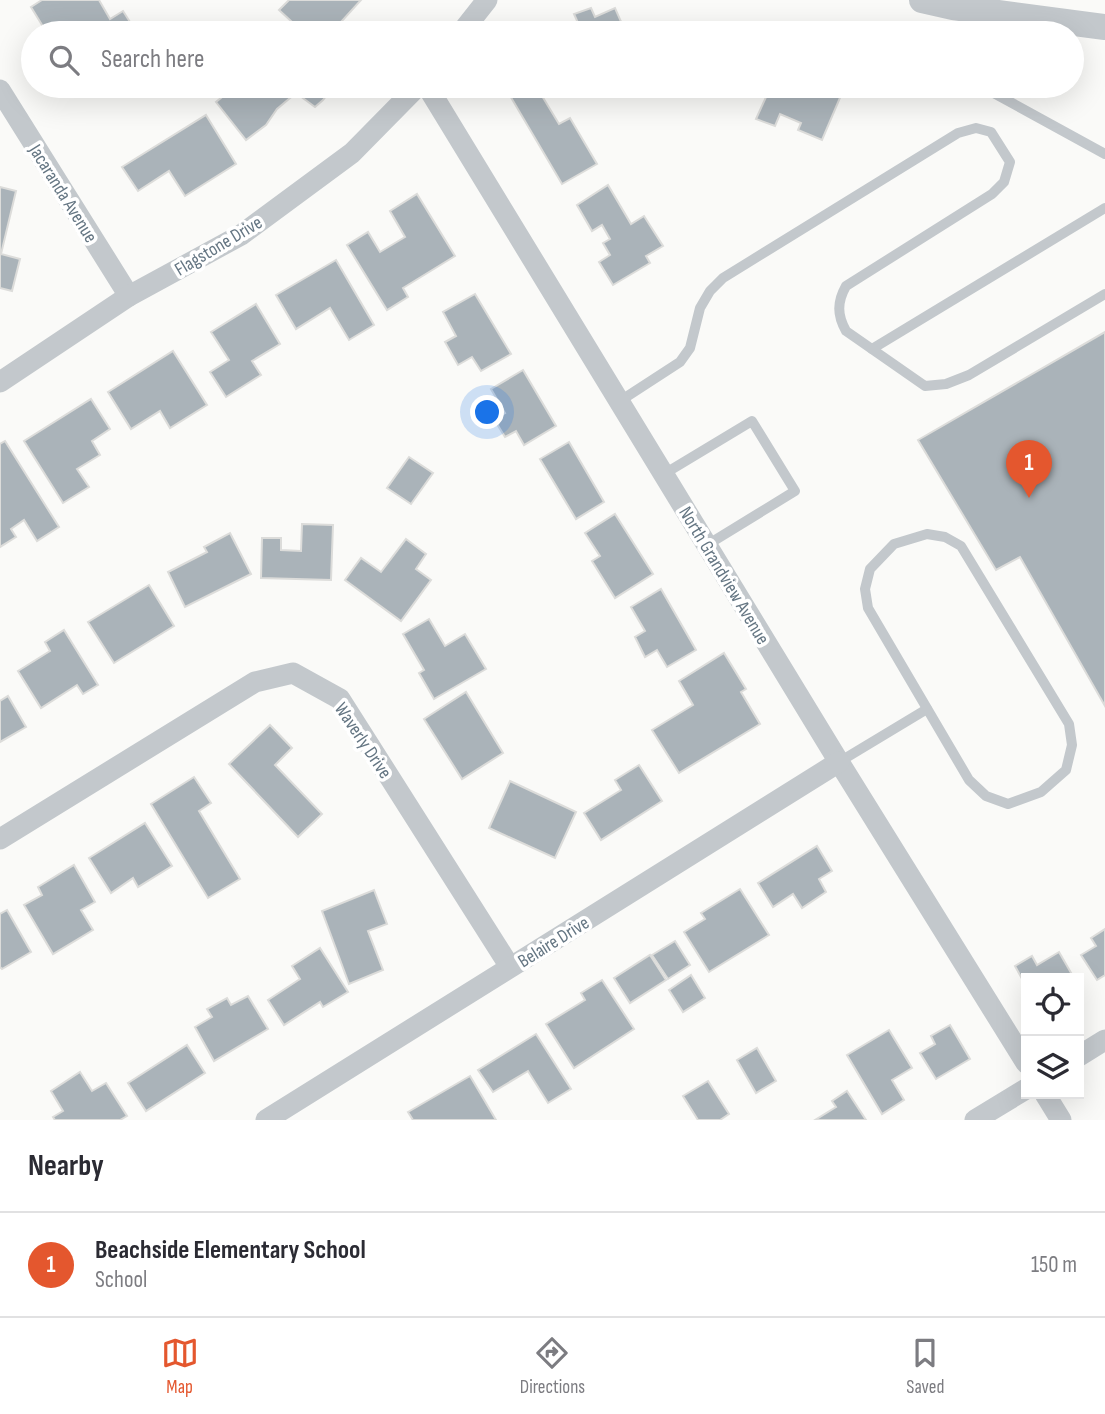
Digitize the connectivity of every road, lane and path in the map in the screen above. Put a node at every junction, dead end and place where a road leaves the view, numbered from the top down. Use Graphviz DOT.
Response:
graph roads {
  1 [pos="487,0"];
  2 [pos="922,0"];
  3 [pos="470,21"];
  4 [pos="964,21"];
  5 [pos="1084,26"];
  6 [pos="1105,27"];
  7 [pos="0,90"];
  8 [pos="406,98"];
  9 [pos="434,98"];
  10 [pos="1003,98"];
  11 [pos="1105,154"];
  12 [pos="1105,208"];
  13 [pos="1105,294"];
  14 [pos="129,296"];
  15 [pos="872,349"];
  16 [pos="0,382"];
  17 [pos="620,401"];
  18 [pos="664,474"];
  19 [pos="707,545"];
  20 [pos="926,709"];
  21 [pos="839,762"];
  22 [pos="0,839"];
  23 [pos="510,967"];
  24 [pos="1105,1040"];
  25 [pos="1084,1053"];
  26 [pos="1021,1055"];
  27 [pos="1021,1092"];
  28 [pos="1048,1099"];
  29 [pos="266,1120"];
  30 [pos="975,1120"];
  31 [pos="1061,1120"];
  1 -- 3 [label="street"];
  2 -- 4 [label="street"];
  5 -- 6 [label="street"];
  7 -- 14 [label="street, Jacaranda Avenue"];
  8 -- 14 [label="street, Flagstone Drive"];
  9 -- 17 [label="street, North Grandview Avenue"];
  10 -- 11 [label="lane"];
  12 -- 15 [label="lane"];
  13 -- 15 [label="lane"];
  14 -- 16 [label="street, Flagstone Drive"];
  15 -- 17 [label="lane"];
  17 -- 18 [label="street, North Grandview Avenue"];
  18 -- 19 [label="street, North Grandview Avenue"];
  18 -- 19 [label="lane"];
  19 -- 21 [label="street, North Grandview Avenue"];
  20 -- 20 [label="lane"];
  20 -- 21 [label="lane"];
  21 -- 23 [label="street, Belaire Drive"];
  21 -- 26 [label="street, North Grandview Avenue"];
  22 -- 23 [label="street, Waverly Drive"];
  23 -- 29 [label="street, Belaire Drive"];
  24 -- 25 [label="street"];
  27 -- 30 [label="street"];
  28 -- 31 [label="street"];
}
